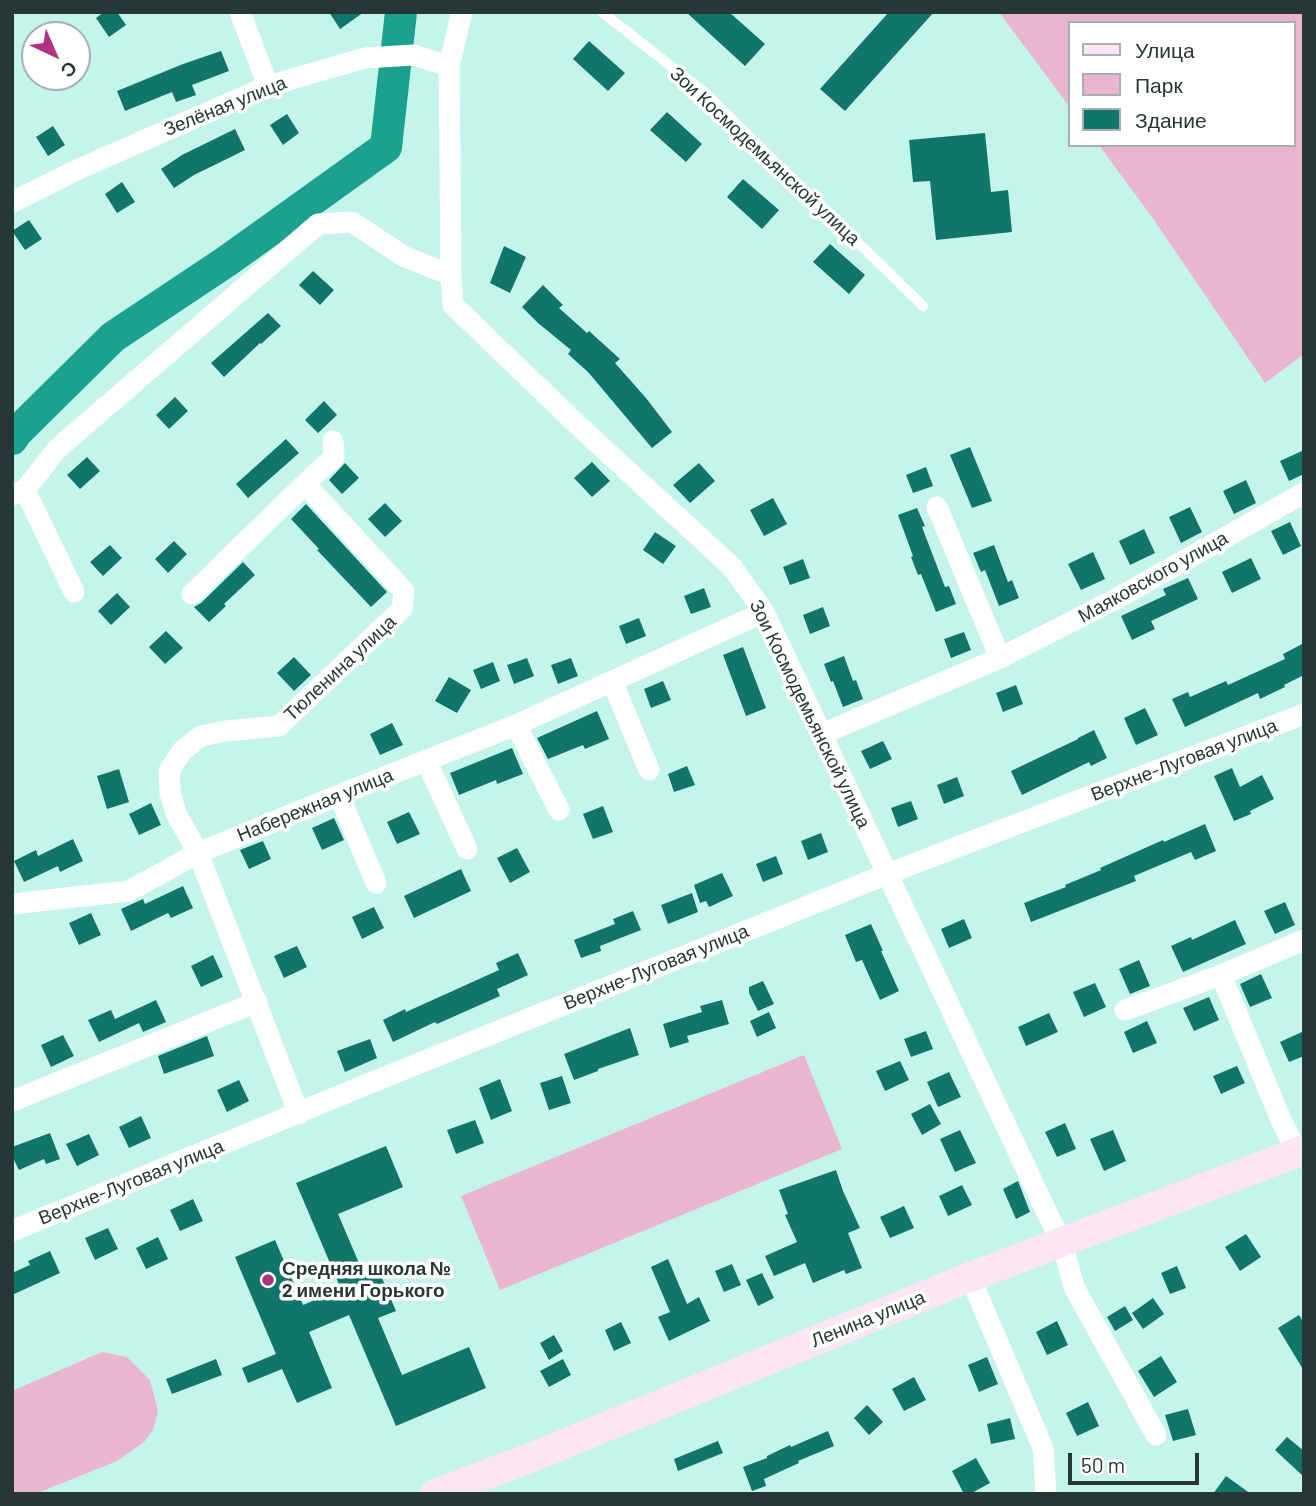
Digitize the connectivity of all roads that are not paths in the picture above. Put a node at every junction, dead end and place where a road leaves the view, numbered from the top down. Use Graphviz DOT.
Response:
graph roads {
  1 [pos="240,12"];
  2 [pos="462,12"];
  3 [pos="602,12"];
  4 [pos="449,66"];
  5 [pos="268,86"];
  6 [pos="12,202"];
  7 [pos="452,275"];
  8 [pos="923,306"];
  9 [pos="333,441"];
  10 [pos="305,484"];
  11 [pos="18,492"];
  12 [pos="1304,493"];
  13 [pos="937,507"];
  14 [pos="74,592"];
  15 [pos="192,594"];
  16 [pos="764,612"];
  17 [pos="1000,658"];
  18 [pos="612,681"];
  19 [pos="1304,714"];
  20 [pos="516,725"];
  21 [pos="822,734"];
  22 [pos="426,760"];
  23 [pos="649,770"];
  24 [pos="339,795"];
  25 [pos="559,810"];
  26 [pos="467,849"];
  27 [pos="198,853"];
  28 [pos="887,874"];
  29 [pos="376,883"];
  30 [pos="12,904"];
  31 [pos="1304,940"];
  32 [pos="1221,975"];
  33 [pos="257,1002"];
  34 [pos="1125,1010"];
  35 [pos="12,1101"];
  36 [pos="299,1114"];
  37 [pos="1300,1152"];
  38 [pos="12,1231"];
  39 [pos="1062,1241"];
  40 [pos="970,1278"];
  41 [pos="1156,1435"];
  42 [pos="478,1486"];
  43 [pos="435,1494"];
  44 [pos="1046,1494"];
  1 -- 5 [label="street"];
  2 -- 4 [label="street, Зои Космодемьянской улица"];
  3 -- 8 [label="lane, Зои Космодемьянской улица"];
  4 -- 5 [label="street, Зелёная улица"];
  4 -- 7 [label="street, Зои Космодемьянской улица"];
  5 -- 6 [label="street, Зелёная улица"];
  7 -- 11 [label="street"];
  7 -- 16 [label="street, Зои Космодемьянской улица"];
  9 -- 10 [label="street"];
  10 -- 15 [label="street"];
  10 -- 27 [label="street, Тюленина улица"];
  11 -- 14 [label="street"];
  12 -- 17 [label="street, Маяковского улица"];
  13 -- 17 [label="street"];
  16 -- 18 [label="street, Набережная улица"];
  16 -- 21 [label="street, Зои Космодемьянской улица"];
  17 -- 21 [label="street, Маяковского улица"];
  18 -- 20 [label="street, Набережная улица"];
  18 -- 23 [label="street"];
  19 -- 28 [label="street, Верхне-Луговая улица"];
  20 -- 22 [label="street, Набережная улица"];
  20 -- 25 [label="street"];
  21 -- 28 [label="street, Зои Космодемьянской улица"];
  22 -- 24 [label="street, Набережная улица"];
  22 -- 26 [label="street"];
  24 -- 27 [label="street, Набережная улица"];
  24 -- 29 [label="street"];
  27 -- 30 [label="street, Набережная улица"];
  27 -- 33 [label="street, Тюленина улица"];
  28 -- 36 [label="street, Верхне-Луговая улица"];
  28 -- 39 [label="street, Зои Космодемьянской улица"];
  31 -- 32 [label="street"];
  32 -- 34 [label="street"];
  32 -- 37 [label="street"];
  33 -- 35 [label="street"];
  33 -- 36 [label="street, Тюленина улица"];
  36 -- 38 [label="street, Верхне-Луговая улица"];
  37 -- 39 [label="main road, Ленина улица"];
  39 -- 40 [label="main road, Ленина улица"];
  39 -- 41 [label="street, Зои Космодемьянской улица"];
  40 -- 42 [label="main road, Ленина улица"];
  40 -- 44 [label="street"];
  42 -- 43 [label="main road, Ленина улица"];
}
